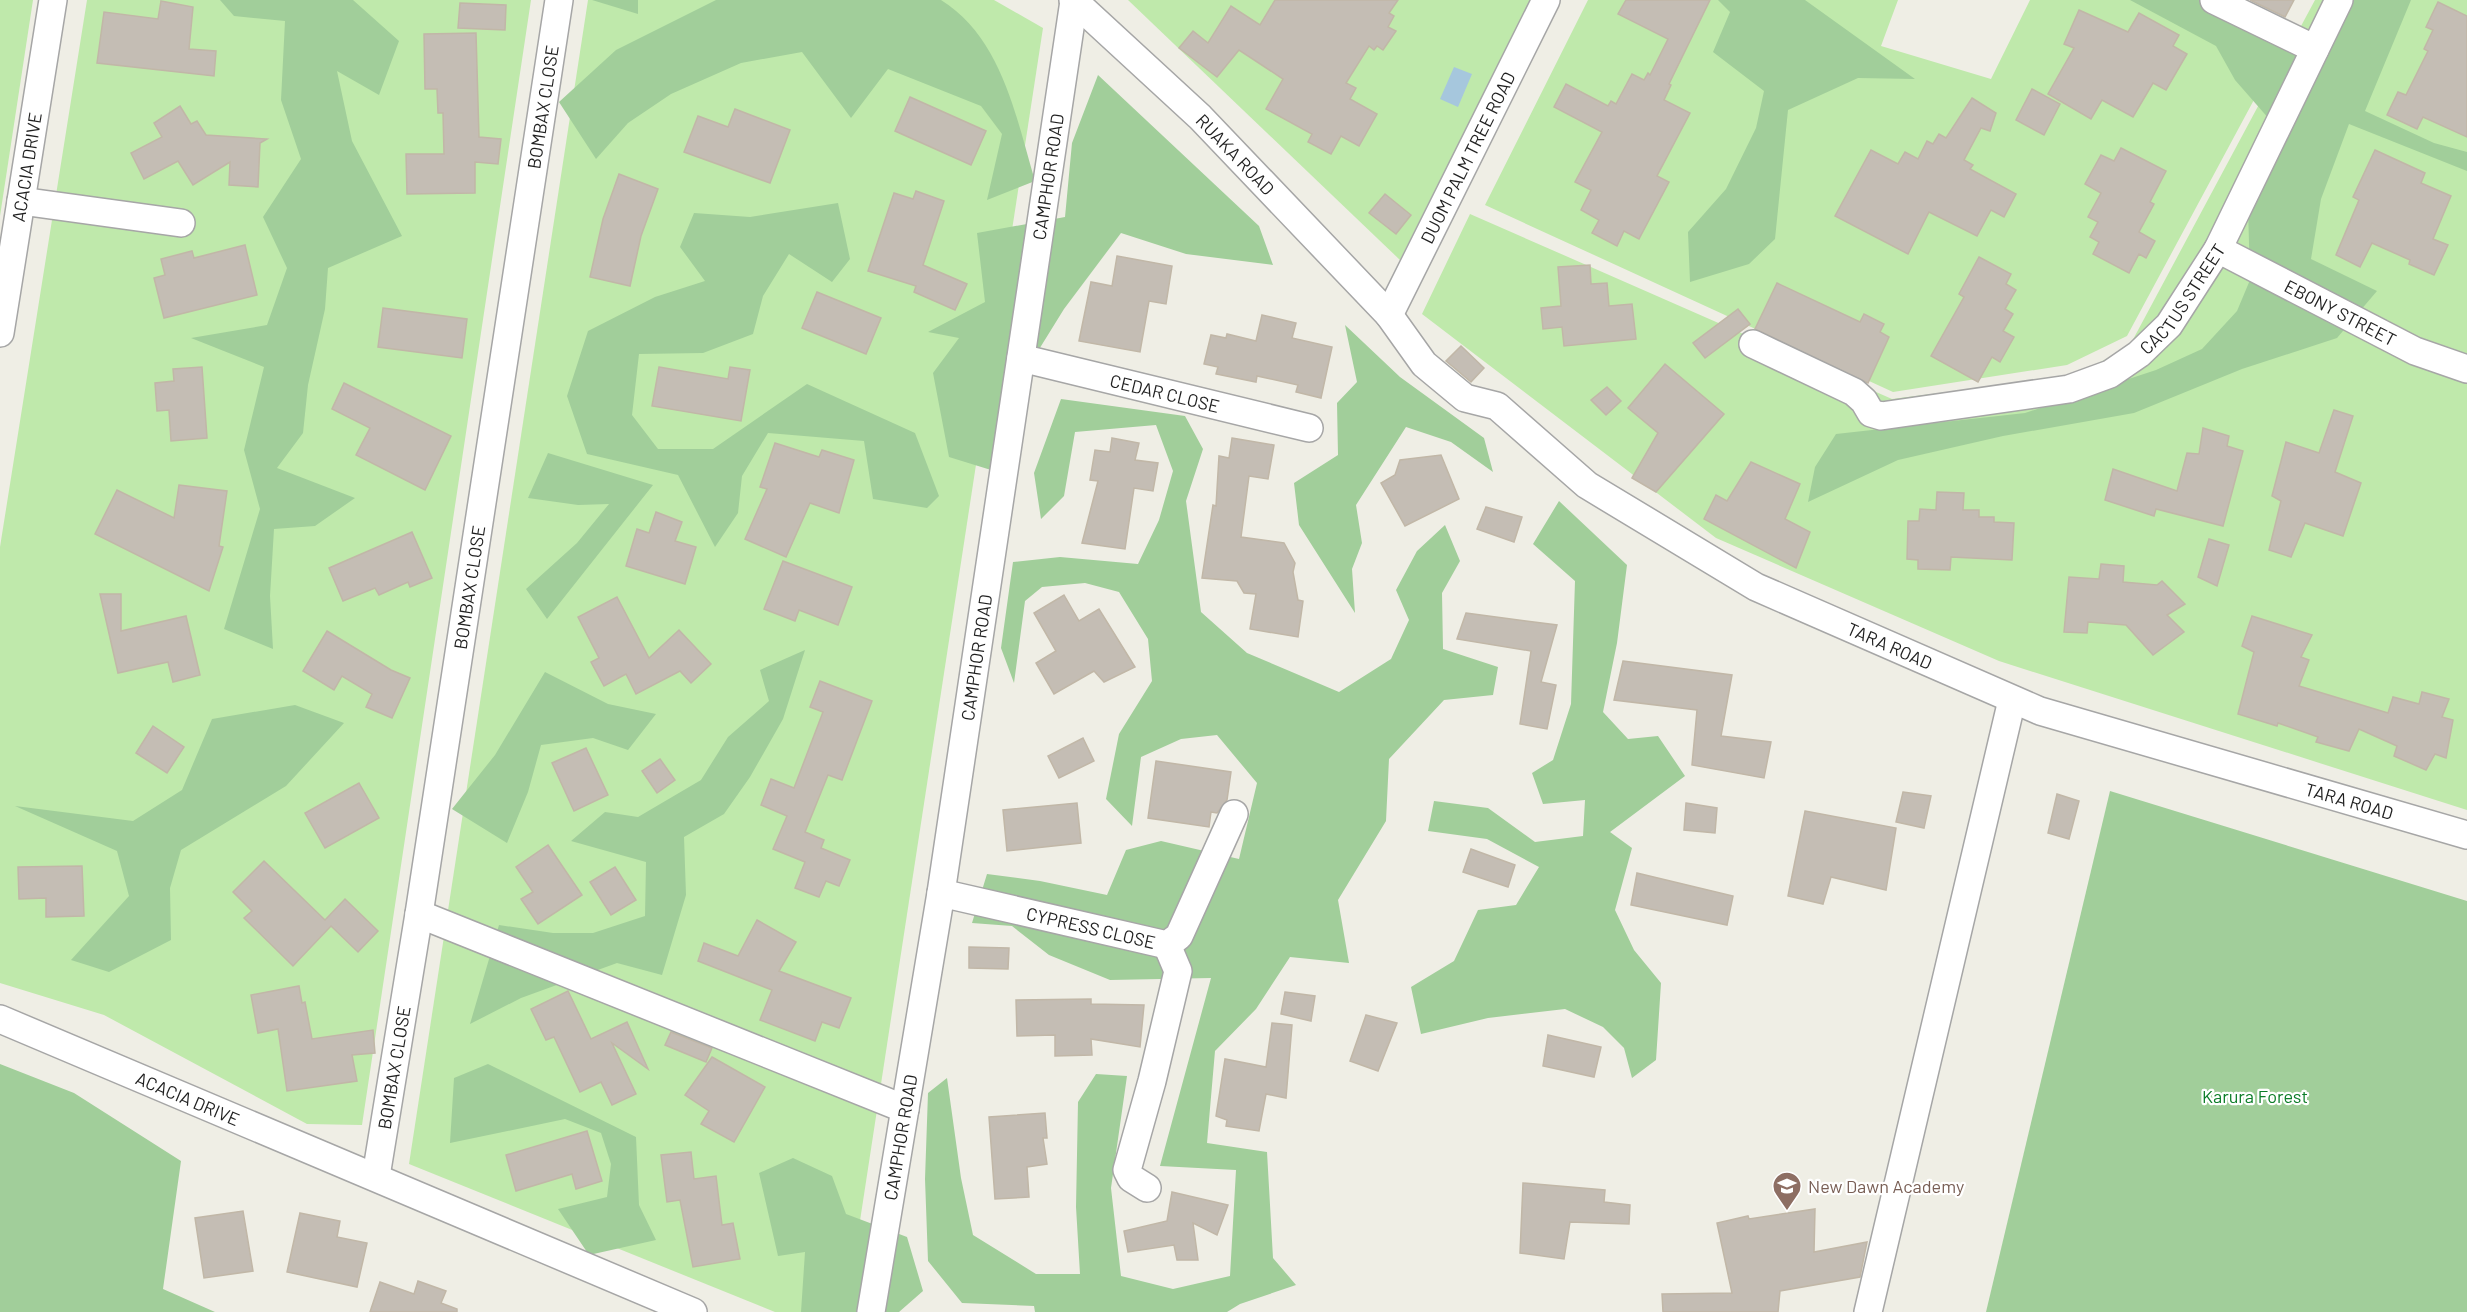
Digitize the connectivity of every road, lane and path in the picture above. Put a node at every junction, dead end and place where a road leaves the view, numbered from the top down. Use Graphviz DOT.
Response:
graph roads {
  1 [pos="53,0"];
  2 [pos="559,0"];
  3 [pos="1073,0"];
  4 [pos="1546,0"];
  5 [pos="2214,0"];
  6 [pos="2339,0"];
  7 [pos="2315,50"];
  8 [pos="21,201"];
  9 [pos="181,223"];
  10 [pos="2218,249"];
  11 [pos="1389,315"];
  12 [pos="0,333"];
  13 [pos="1753,344"];
  14 [pos="1021,358"];
  15 [pos="2467,369"];
  16 [pos="1309,428"];
  17 [pos="2012,700"];
  18 [pos="1234,814"];
  19 [pos="2467,835"];
  20 [pos="941,893"];
  21 [pos="419,914"];
  22 [pos="1167,945"];
  23 [pos="0,1019"];
  24 [pos="905,1109"];
  25 [pos="376,1176"];
  26 [pos="1147,1188"];
  27 [pos="693,1312"];
  28 [pos="870,1312"];
  29 [pos="1868,1312"];
  1 -- 8 [label="street, ACACIA DRIVE"];
  2 -- 21 [label="street, BOMBAX CLOSE"];
  3 -- 11 [label="street, RUAKA ROAD"];
  3 -- 14 [label="street, CAMPHOR ROAD"];
  4 -- 11 [label="street, DUOM PALM TREE ROAD"];
  5 -- 7 [label="street"];
  6 -- 7 [label="street, CACTUS STREET"];
  7 -- 10 [label="street, CACTUS STREET"];
  8 -- 9 [label="street"];
  8 -- 12 [label="street, ACACIA DRIVE"];
  10 -- 13 [label="street, CACTUS STREET"];
  10 -- 15 [label="street, EBONY STREET"];
  11 -- 17 [label="street, TARA ROAD"];
  14 -- 16 [label="street, CEDAR CLOSE"];
  14 -- 20 [label="street, CAMPHOR ROAD"];
  17 -- 19 [label="street, TARA ROAD"];
  17 -- 29 [label="street"];
  18 -- 22 [label="street, CYPRESS CLOSE"];
  20 -- 22 [label="street, CYPRESS CLOSE"];
  20 -- 24 [label="street, CAMPHOR ROAD"];
  21 -- 24 [label="street"];
  21 -- 25 [label="street, BOMBAX CLOSE"];
  22 -- 26 [label="street"];
  23 -- 25 [label="street, ACACIA DRIVE"];
  24 -- 28 [label="street, CAMPHOR ROAD"];
  25 -- 27 [label="street"];
}
